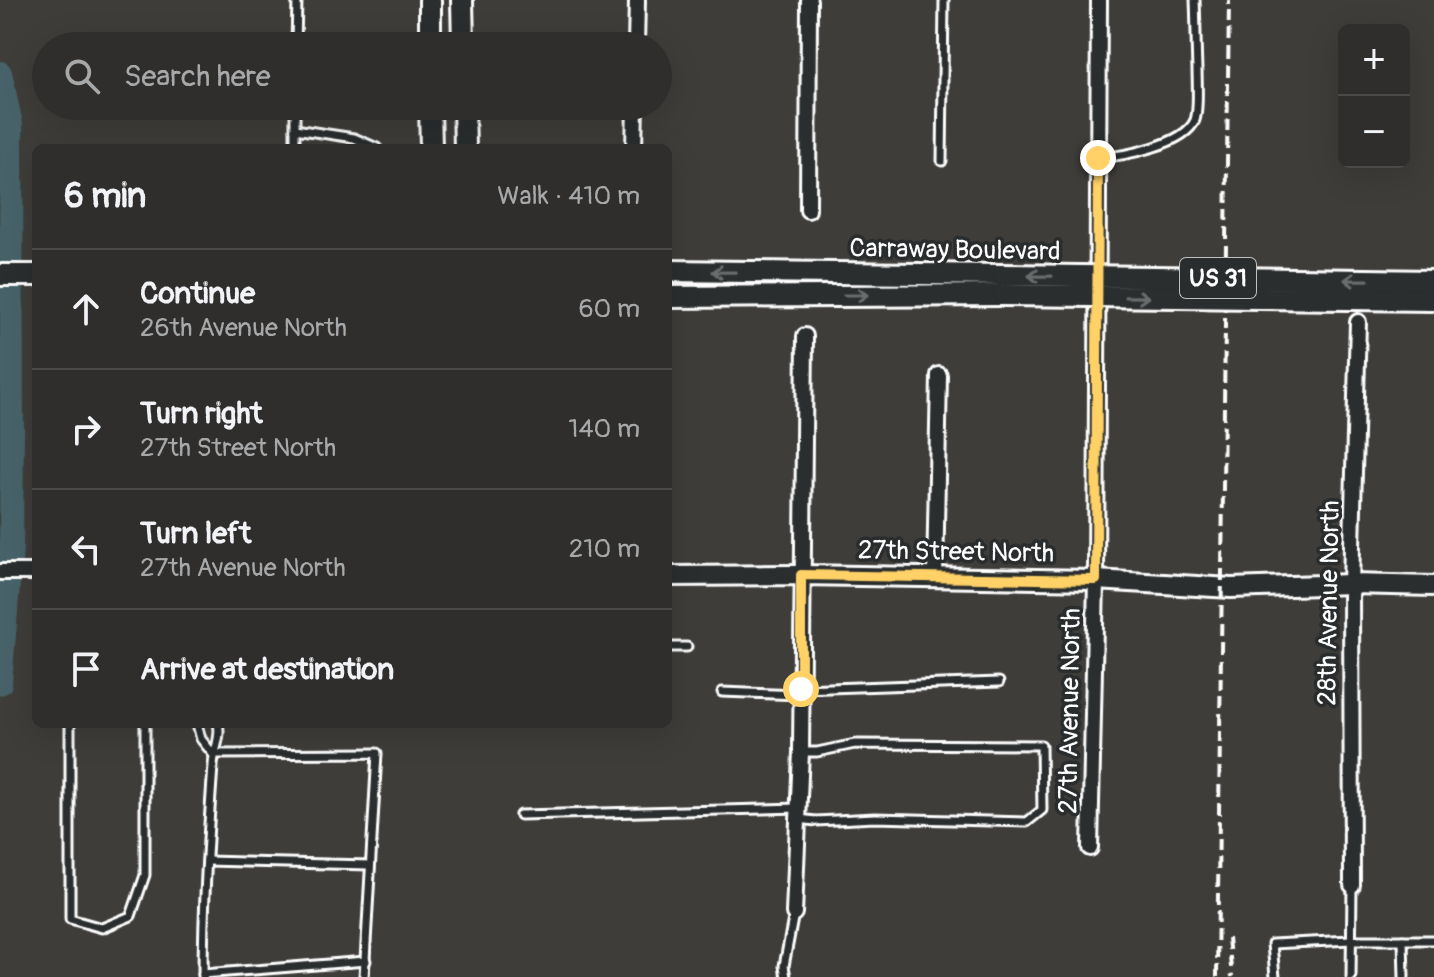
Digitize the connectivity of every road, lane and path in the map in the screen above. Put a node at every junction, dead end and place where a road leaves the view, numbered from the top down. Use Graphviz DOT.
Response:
graph roads {
  1 [pos="297,0"];
  2 [pos="430,0"];
  3 [pos="462,0"];
  4 [pos="637,0"];
  5 [pos="809,0"];
  6 [pos="944,0"];
  7 [pos="1099,0"];
  8 [pos="1195,0"];
  9 [pos="296,32"];
  10 [pos="430,32"];
  11 [pos="463,32"];
  12 [pos="636,32"];
  13 [pos="295,120"];
  14 [pos="430,120"];
  15 [pos="464,120"];
  16 [pos="635,120"];
  17 [pos="295,129"];
  18 [pos="295,144"];
  19 [pos="368,144"];
  20 [pos="431,144"];
  21 [pos="465,144"];
  22 [pos="634,144"];
  23 [pos="1098,158"];
  24 [pos="942,161"];
  25 [pos="808,210"];
  26 [pos="672,271"];
  27 [pos="0,275"];
  28 [pos="32,275"];
  29 [pos="1434,281"];
  30 [pos="1003,285"];
  31 [pos="672,297"];
  32 [pos="1434,300"];
  33 [pos="1358,322"];
  34 [pos="805,336"];
  35 [pos="939,375"];
  36 [pos="0,572"];
  37 [pos="32,572"];
  38 [pos="801,575"];
  39 [pos="672,576"];
  40 [pos="935,577"];
  41 [pos="1096,580"];
  42 [pos="1351,584"];
  43 [pos="1434,586"];
  44 [pos="672,647"];
  45 [pos="687,647"];
  46 [pos="999,682"];
  47 [pos="722,692"];
  48 [pos="801,692"];
  49 [pos="70,728"];
  50 [pos="145,728"];
  51 [pos="198,728"];
  52 [pos="219,728"];
  53 [pos="801,752"];
  54 [pos="213,754"];
  55 [pos="798,814"];
  56 [pos="520,815"];
  57 [pos="1090,848"];
  58 [pos="207,861"];
  59 [pos="370,865"];
  60 [pos="1352,885"];
  61 [pos="794,913"];
  62 [pos="1351,940"];
  63 [pos="1403,940"];
  64 [pos="1434,940"];
  65 [pos="366,961"];
  66 [pos="203,975"];
  67 [pos="364,977"];
  68 [pos="786,977"];
  69 [pos="1275,977"];
  70 [pos="1351,977"];
  71 [pos="1404,977"];
  1 -- 9 [label="lane"];
  2 -- 10 [label="main road"];
  3 -- 11 [label="main road"];
  4 -- 12 [label="street"];
  5 -- 25 [label="street"];
  6 -- 24 [label="lane"];
  7 -- 23 [label="street, 27th Avenue North"];
  8 -- 23 [label="lane"];
  13 -- 17 [label="lane"];
  14 -- 20 [label="main road"];
  15 -- 21 [label="main road"];
  16 -- 22 [label="street"];
  17 -- 18 [label="lane"];
  17 -- 19 [label="lane"];
  23 -- 41 [label="street, 27th Avenue North"];
  30 -- 26 [label="main road, Carraway Boulevard / US 31, one-way"];
  27 -- 28 [label="main road"];
  29 -- 30 [label="main road, Carraway Boulevard / US 31, one-way, bridge"];
  31 -- 30 [label="main road, Carraway Boulevard / US 31, one-way"];
  30 -- 32 [label="main road, Carraway Boulevard / US 31, one-way, bridge"];
  33 -- 42 [label="street, 28th Avenue North"];
  34 -- 38 [label="street"];
  35 -- 40 [label="street"];
  36 -- 37 [label="street"];
  38 -- 39 [label="street, 27th Street North"];
  38 -- 40 [label="street, 27th Street North"];
  38 -- 48 [label="street"];
  40 -- 41 [label="street, 27th Street North"];
  41 -- 42 [label="street, 27th Street North"];
  41 -- 57 [label="street, 27th Avenue North"];
  42 -- 43 [label="street, 27th Street North"];
  42 -- 60 [label="street, 28th Avenue North"];
  44 -- 45 [label="lane"];
  46 -- 48 [label="lane"];
  47 -- 48 [label="lane"];
  48 -- 53 [label="street"];
  49 -- 50 [label="lane"];
  51 -- 54 [label="lane"];
  52 -- 54 [label="lane"];
  53 -- 55 [label="street"];
  53 -- 55 [label="lane"];
  54 -- 58 [label="lane"];
  54 -- 59 [label="lane"];
  55 -- 56 [label="lane"];
  55 -- 61 [label="street"];
  58 -- 59 [label="lane"];
  58 -- 66 [label="lane"];
  59 -- 65 [label="lane"];
  60 -- 62 [label="lane"];
  61 -- 68 [label="lane"];
  62 -- 63 [label="lane"];
  62 -- 69 [label="lane"];
  62 -- 70 [label="lane"];
  63 -- 64 [label="lane"];
  63 -- 71 [label="lane"];
  65 -- 66 [label="lane"];
  65 -- 67 [label="lane"];
}
